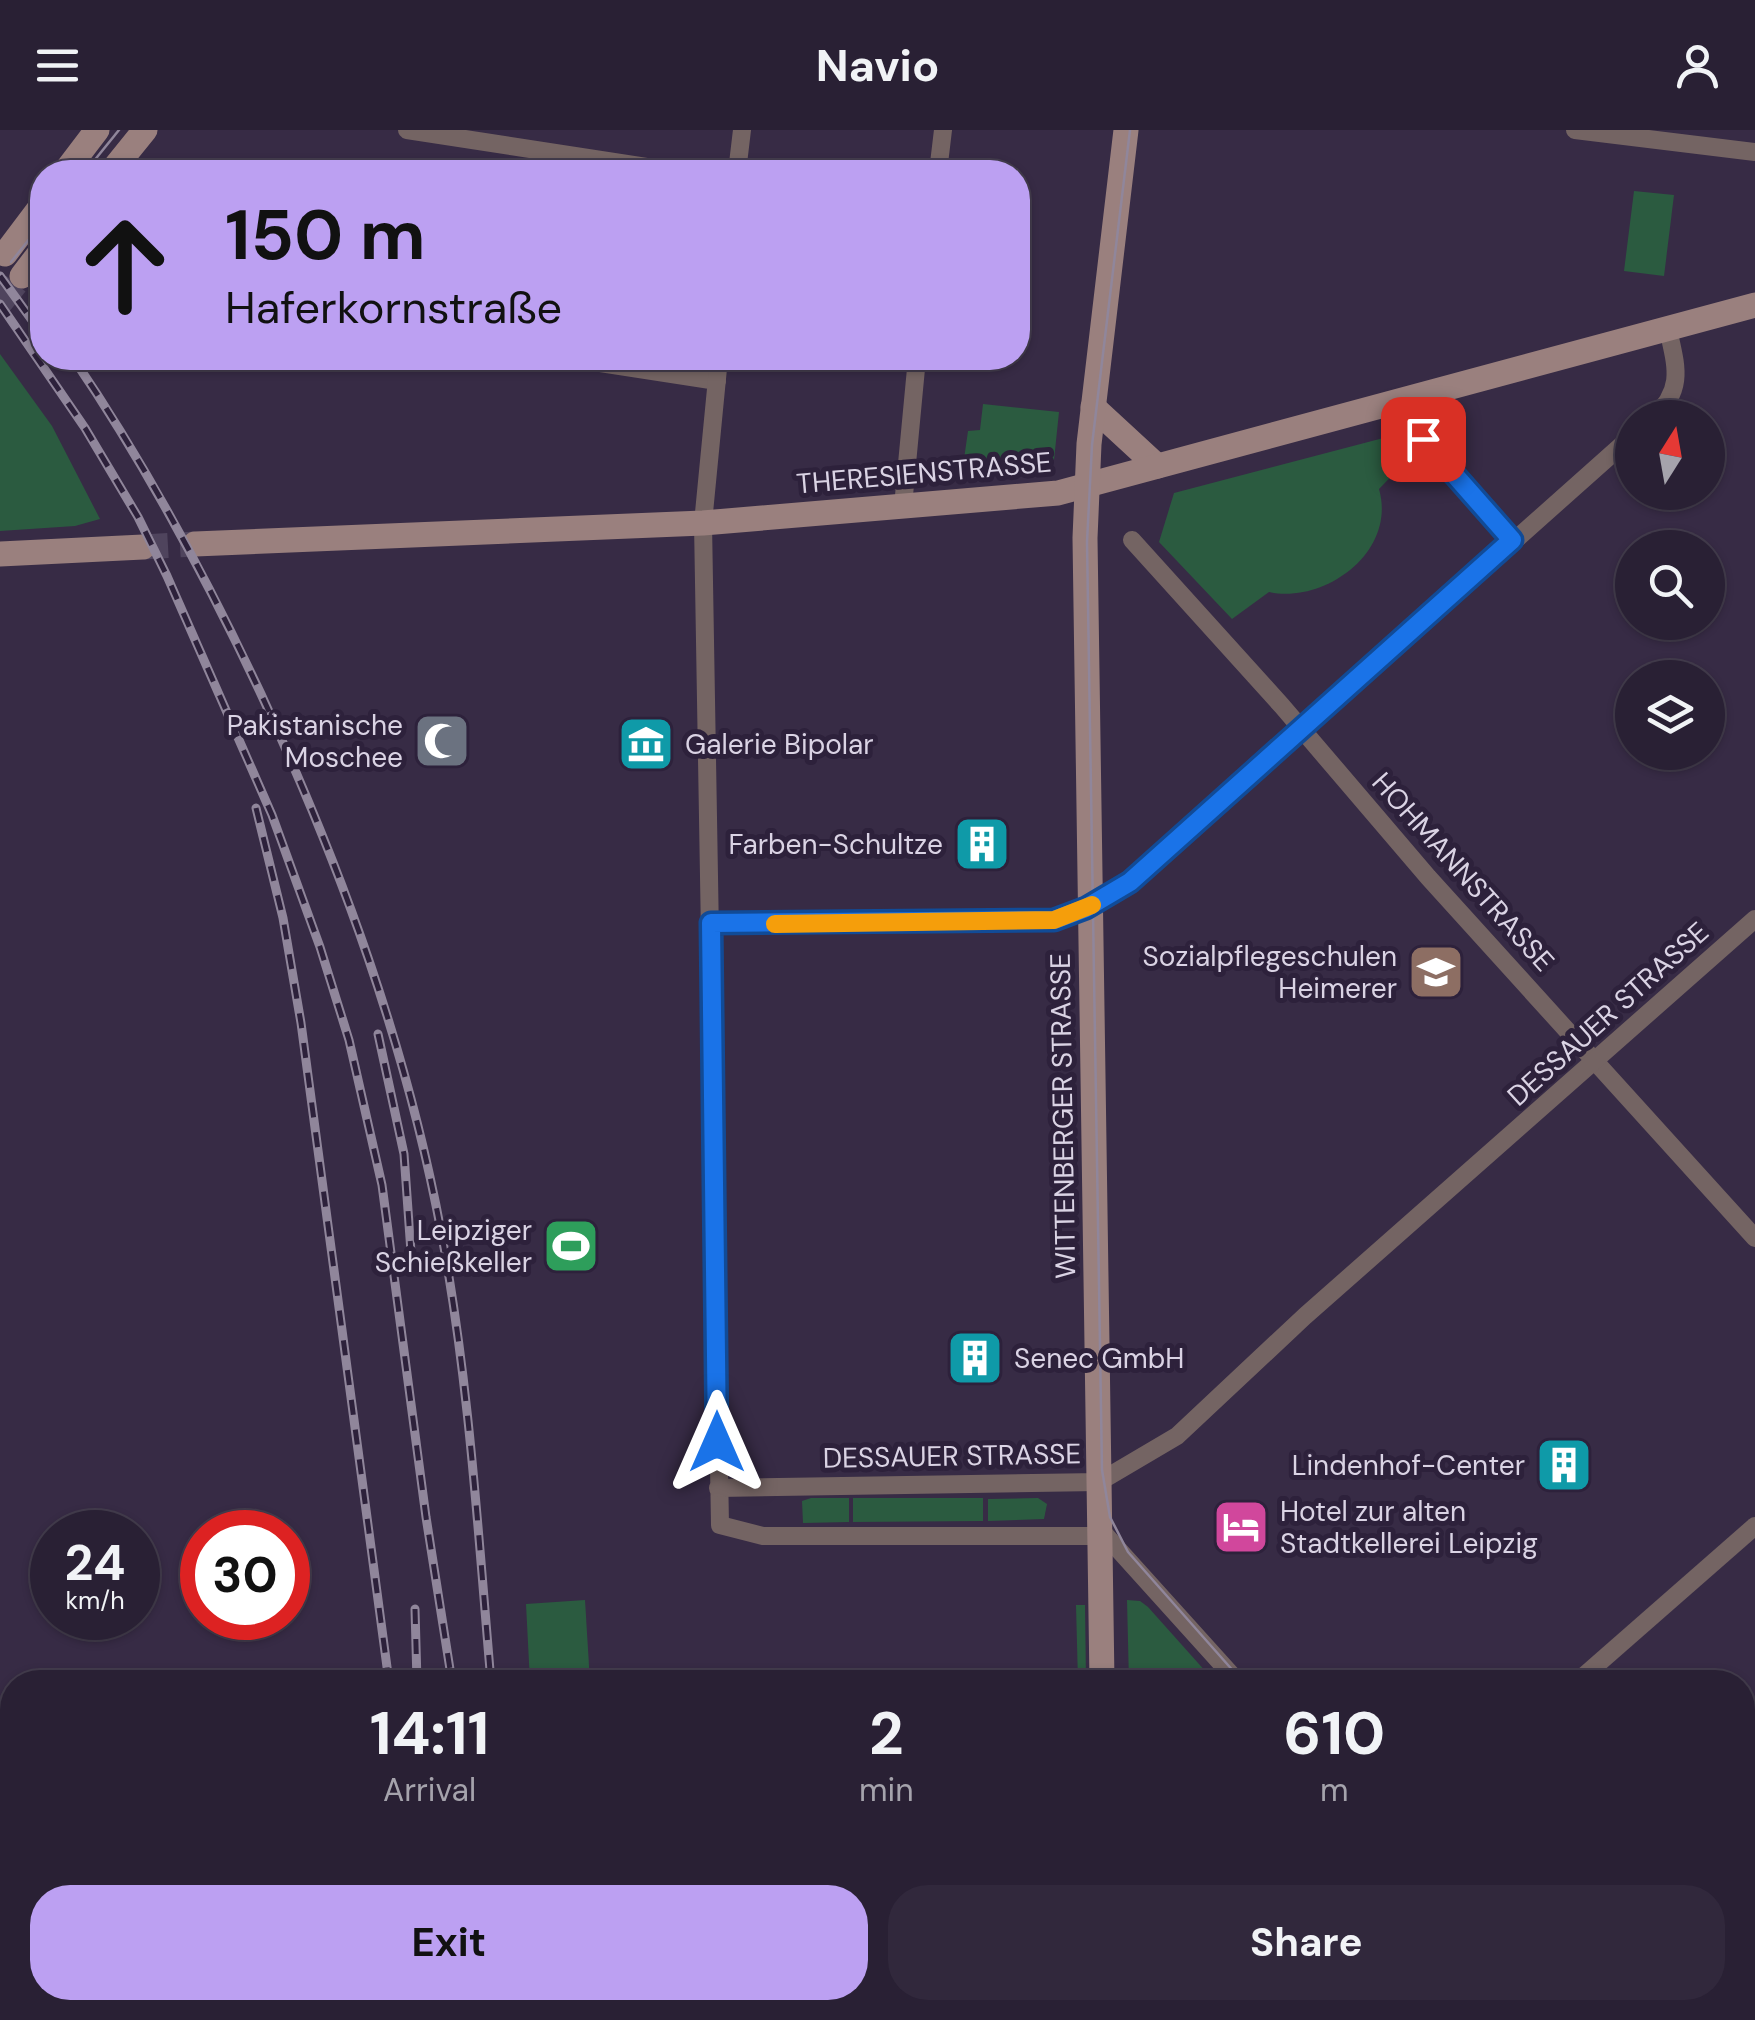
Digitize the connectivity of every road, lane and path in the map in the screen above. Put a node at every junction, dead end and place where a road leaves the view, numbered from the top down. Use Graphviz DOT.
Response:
graph roads {
  1 [pos="97,130"];
  2 [pos="146,130"];
  3 [pos="407,130"];
  4 [pos="742,130"];
  5 [pos="943,130"];
  6 [pos="1126,130"];
  7 [pos="1576,130"];
  8 [pos="1755,152"];
  9 [pos="74,160"];
  10 [pos="121,160"];
  11 [pos="601,160"];
  12 [pos="739,160"];
  13 [pos="939,160"];
  14 [pos="30,221"];
  15 [pos="5,254"];
  16 [pos="30,266"];
  17 [pos="22,276"];
  18 [pos="1755,304"];
  19 [pos="1668,328"];
  20 [pos="645,370"];
  21 [pos="717,370"];
  22 [pos="917,370"];
  23 [pos="716,381"];
  24 [pos="1406,400"];
  25 [pos="1668,400"];
  26 [pos="1094,407"];
  27 [pos="1615,451"];
  28 [pos="1157,466"];
  29 [pos="1086,485"];
  30 [pos="903,506"];
  31 [pos="703,523"];
  32 [pos="1132,540"];
  33 [pos="1512,540"];
  34 [pos="195,544"];
  35 [pos="142,547"];
  36 [pos="0,554"];
  37 [pos="1302,731"];
  38 [pos="1090,906"];
  39 [pos="1755,919"];
  40 [pos="711,923"];
  41 [pos="1595,1061"];
  42 [pos="1755,1238"];
  43 [pos="1099,1482"];
  44 [pos="718,1488"];
  45 [pos="1755,1526"];
  46 [pos="1099,1532"];
  47 [pos="1102,1670"];
  48 [pos="1227,1670"];
  49 [pos="1591,1670"];
  1 -- 9 [label="main road"];
  2 -- 10 [label="main road"];
  3 -- 11 [label="street"];
  4 -- 12 [label="street"];
  5 -- 13 [label="street"];
  6 -- 26 [label="main road, WITTENBERGER STRASSE"];
  7 -- 8 [label="street"];
  14 -- 15 [label="main road"];
  16 -- 17 [label="main road"];
  18 -- 19 [label="main road, THERESIENSTRASSE"];
  19 -- 24 [label="main road, THERESIENSTRASSE"];
  19 -- 25 [label="street"];
  20 -- 23 [label="street"];
  21 -- 23 [label="street"];
  22 -- 30 [label="street"];
  23 -- 31 [label="street"];
  24 -- 28 [label="main road, THERESIENSTRASSE"];
  24 -- 33 [label="street"];
  26 -- 28 [label="main road"];
  26 -- 29 [label="main road, WITTENBERGER STRASSE"];
  27 -- 33 [label="street"];
  28 -- 29 [label="main road, THERESIENSTRASSE"];
  29 -- 30 [label="main road, THERESIENSTRASSE"];
  29 -- 38 [label="main road, WITTENBERGER STRASSE"];
  30 -- 31 [label="main road, THERESIENSTRASSE"];
  31 -- 34 [label="main road, THERESIENSTRASSE"];
  31 -- 40 [label="street"];
  32 -- 37 [label="street, HOHMANNSTRASSE"];
  33 -- 37 [label="street"];
  35 -- 36 [label="main road"];
  37 -- 38 [label="street"];
  37 -- 41 [label="street, HOHMANNSTRASSE"];
  38 -- 40 [label="street"];
  38 -- 43 [label="main road, WITTENBERGER STRASSE"];
  39 -- 41 [label="street, DESSAUER STRASSE"];
  40 -- 44 [label="street"];
  41 -- 42 [label="street, HOHMANNSTRASSE"];
  41 -- 43 [label="street, DESSAUER STRASSE"];
  43 -- 44 [label="street, DESSAUER STRASSE"];
  43 -- 46 [label="main road, WITTENBERGER STRASSE"];
  44 -- 46 [label="street"];
  45 -- 49 [label="street"];
  46 -- 47 [label="main road, WITTENBERGER STRASSE"];
  46 -- 48 [label="street"];
}
